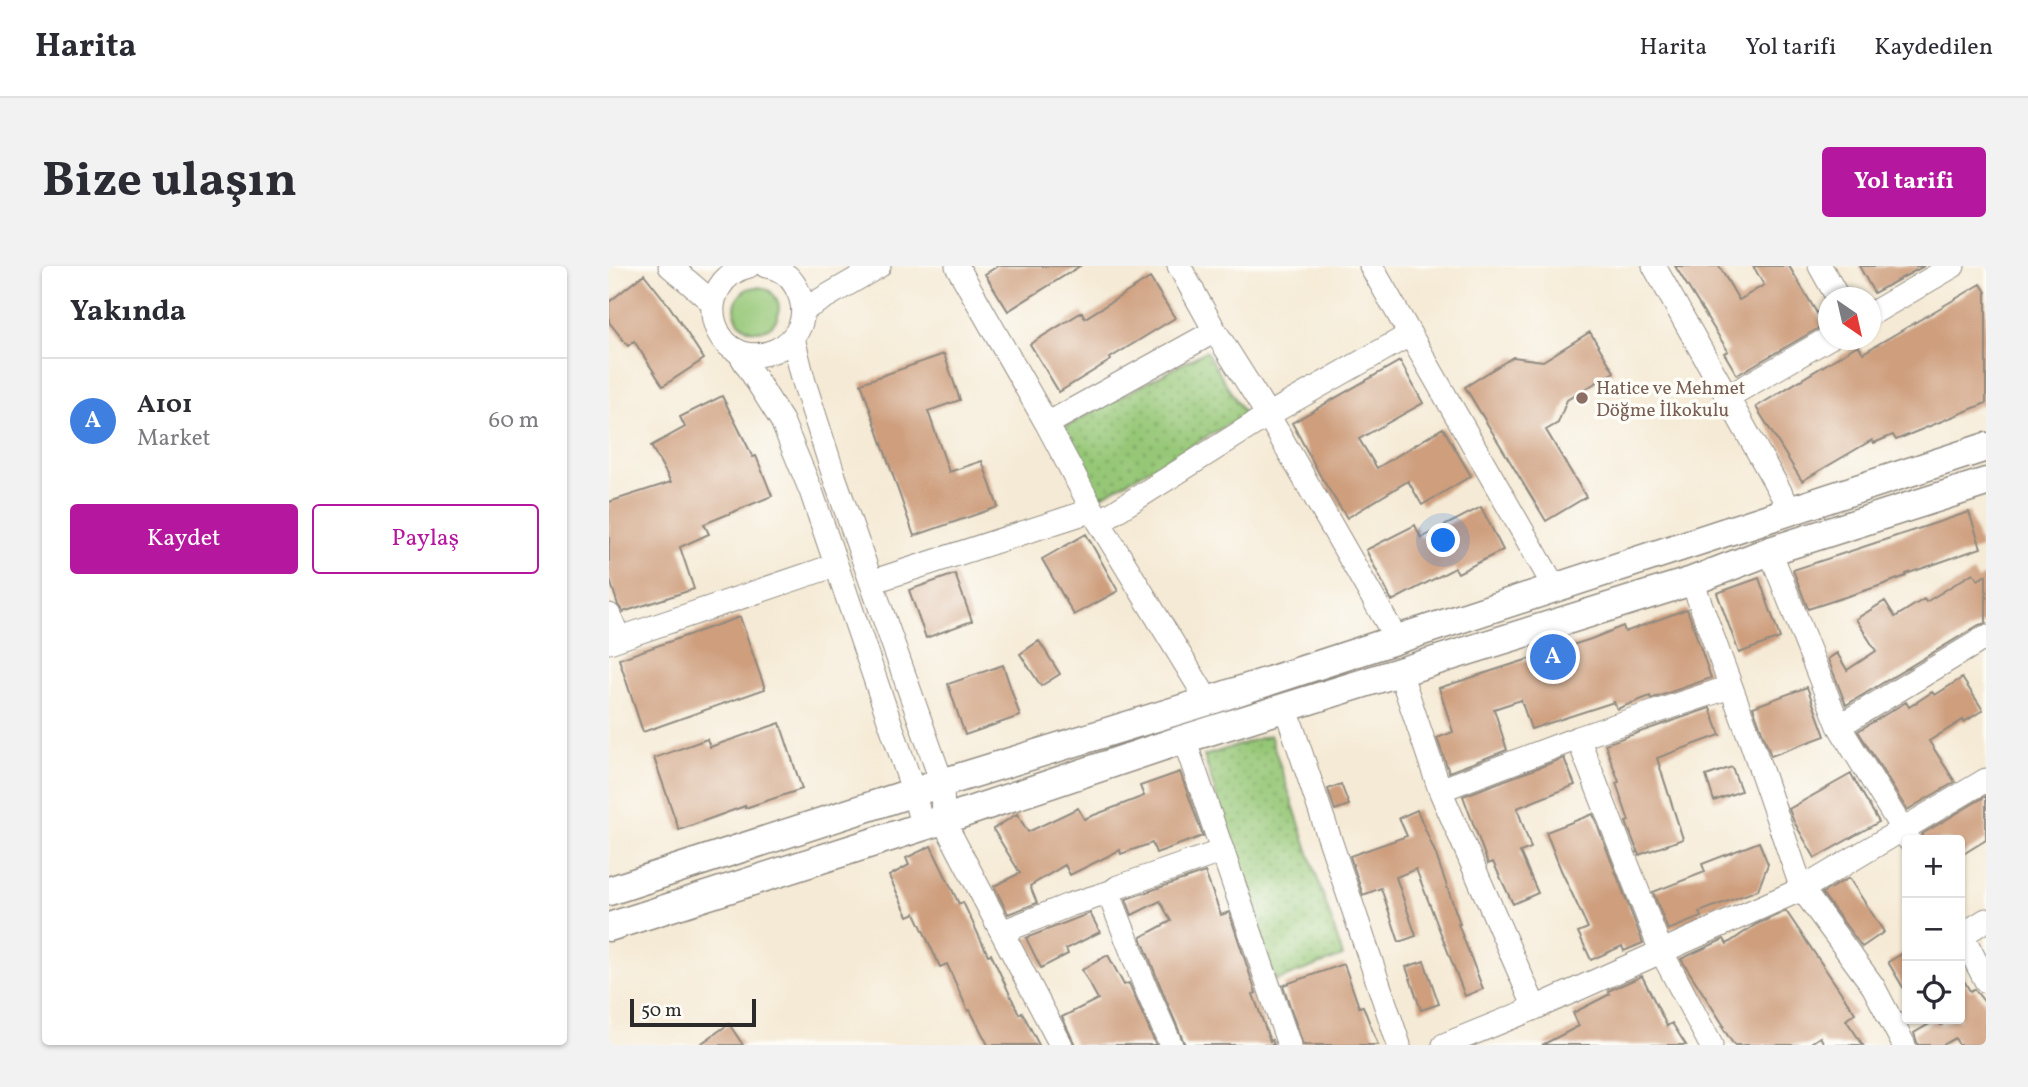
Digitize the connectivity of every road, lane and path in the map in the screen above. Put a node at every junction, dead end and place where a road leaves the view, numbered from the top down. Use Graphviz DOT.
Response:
graph roads {
  1 [pos="670,266"];
  2 [pos="746,266"];
  3 [pos="879,266"];
  4 [pos="957,266"];
  5 [pos="1179,266"];
  6 [pos="1371,266"];
  7 [pos="1654,266"];
  8 [pos="1821,266"];
  9 [pos="1953,266"];
  10 [pos="784,268"];
  11 [pos="1832,287"];
  12 [pos="713,303"];
  13 [pos="1881,308"];
  14 [pos="803,310"];
  15 [pos="1215,331"];
  16 [pos="1409,335"];
  17 [pos="793,338"];
  18 [pos="1818,344"];
  19 [pos="738,351"];
  20 [pos="1726,398"];
  21 [pos="1268,415"];
  22 [pos="1047,424"];
  23 [pos="1986,447"];
  24 [pos="1986,482"];
  25 [pos="1791,511"];
  26 [pos="1096,516"];
  27 [pos="1770,551"];
  28 [pos="836,565"];
  29 [pos="1692,581"];
  30 [pos="871,582"];
  31 [pos="1555,588"];
  32 [pos="609,615"];
  33 [pos="1986,638"];
  34 [pos="614,640"];
  35 [pos="1397,640"];
  36 [pos="1400,672"];
  37 [pos="1730,687"];
  38 [pos="1208,701"];
  39 [pos="1286,709"];
  40 [pos="1839,726"];
  41 [pos="1578,738"];
  42 [pos="1184,739"];
  43 [pos="1986,780"];
  44 [pos="942,783"];
  45 [pos="1440,790"];
  46 [pos="914,793"];
  47 [pos="933,823"];
  48 [pos="1906,834"];
  49 [pos="1223,851"];
  50 [pos="1801,889"];
  51 [pos="609,891"];
  52 [pos="1111,892"];
  53 [pos="1986,920"];
  54 [pos="609,927"];
  55 [pos="1965,931"];
  56 [pos="1002,932"];
  57 [pos="1965,941"];
  58 [pos="1661,951"];
  59 [pos="1986,981"];
  60 [pos="1535,1007"];
  61 [pos="1061,1045"];
  62 [pos="1171,1045"];
  63 [pos="1289,1045"];
  64 [pos="1399,1045"];
  65 [pos="1444,1045"];
  66 [pos="1711,1045"];
  67 [pos="1904,1045"];
  1 -- 12 [label="street"];
  2 -- 12 [label="street"];
  3 -- 14 [label="street"];
  4 -- 22 [label="street"];
  5 -- 15 [label="street"];
  6 -- 16 [label="street"];
  7 -- 20 [label="street"];
  8 -- 11 [label="street"];
  9 -- 13 [label="street"];
  10 -- 14 [label="street"];
  12 -- 19 [label="street"];
  14 -- 17 [label="street"];
  15 -- 21 [label="street"];
  15 -- 22 [label="street"];
  16 -- 21 [label="street"];
  16 -- 31 [label="street"];
  17 -- 19 [label="street"];
  17 -- 30 [label="street"];
  18 -- 20 [label="street"];
  19 -- 28 [label="street"];
  20 -- 25 [label="street"];
  21 -- 26 [label="street"];
  21 -- 35 [label="street"];
  22 -- 26 [label="street"];
  23 -- 25 [label="main road"];
  24 -- 27 [label="main road"];
  25 -- 31 [label="main road"];
  26 -- 30 [label="street"];
  26 -- 38 [label="street"];
  27 -- 29 [label="main road"];
  27 -- 40 [label="street"];
  28 -- 34 [label="street"];
  28 -- 46 [label="street"];
  29 -- 36 [label="main road"];
  29 -- 37 [label="street"];
  30 -- 44 [label="street"];
  31 -- 35 [label="main road"];
  32 -- 34 [label="street"];
  33 -- 40 [label="street"];
  35 -- 38 [label="main road"];
  36 -- 39 [label="main road"];
  36 -- 45 [label="street"];
  37 -- 41 [label="street"];
  37 -- 50 [label="street"];
  38 -- 44 [label="main road"];
  39 -- 42 [label="main road"];
  39 -- 64 [label="street"];
  40 -- 48 [label="street"];
  41 -- 45 [label="street"];
  41 -- 58 [label="street"];
  42 -- 47 [label="main road"];
  42 -- 49 [label="street"];
  43 -- 48 [label="street"];
  44 -- 46 [label="main road"];
  44 -- 47 [label="street"];
  45 -- 60 [label="street"];
  46 -- 47 [label="street"];
  46 -- 51 [label="main road"];
  47 -- 54 [label="main road"];
  47 -- 56 [label="street"];
  48 -- 50 [label="street"];
  49 -- 52 [label="street"];
  49 -- 63 [label="street"];
  50 -- 58 [label="street"];
  50 -- 67 [label="street"];
  52 -- 56 [label="street"];
  52 -- 62 [label="street"];
  53 -- 55 [label="street"];
  56 -- 61 [label="street"];
  57 -- 59 [label="street"];
  58 -- 60 [label="street"];
  58 -- 66 [label="street"];
  60 -- 65 [label="street"];
}
